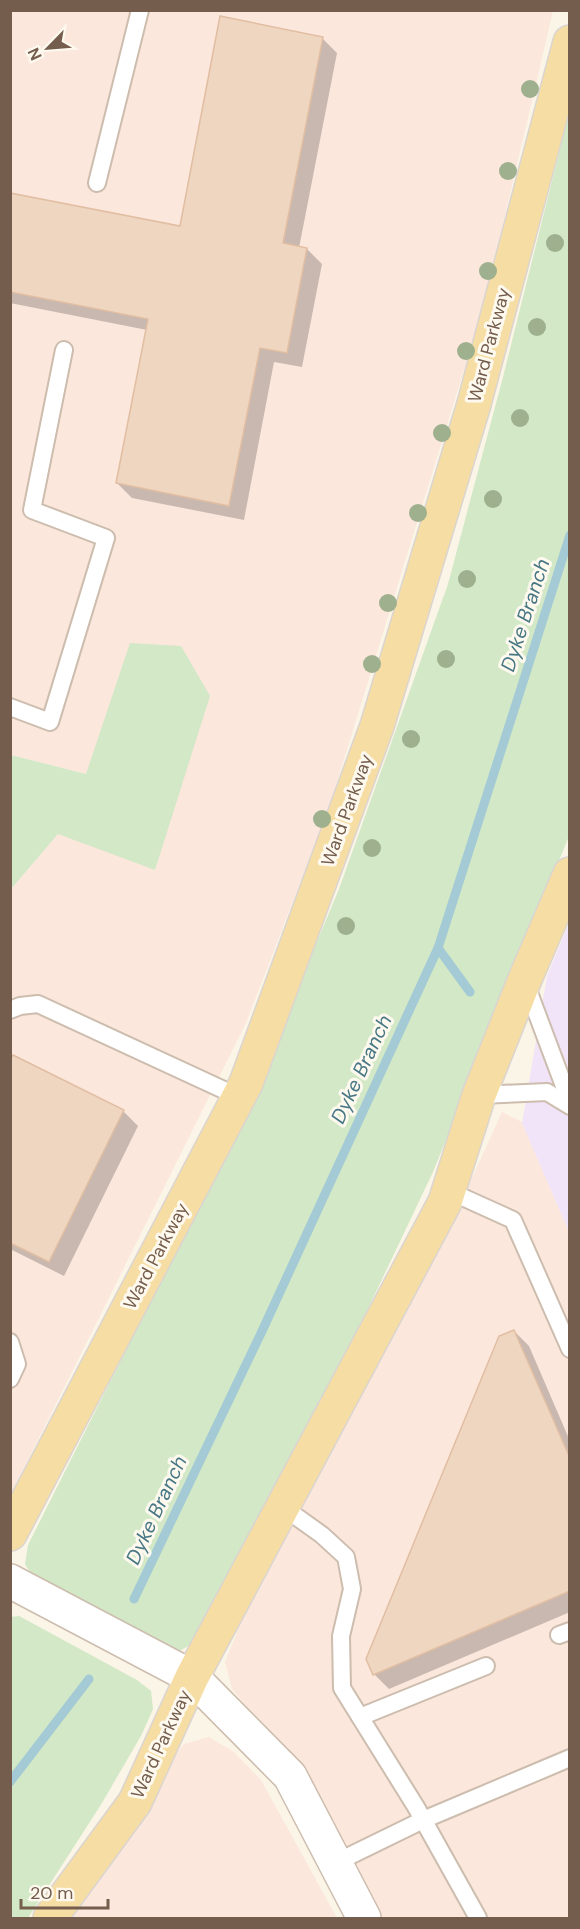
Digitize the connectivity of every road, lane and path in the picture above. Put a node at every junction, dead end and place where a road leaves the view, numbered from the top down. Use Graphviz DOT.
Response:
graph roads {
  1 [pos="140,10"];
  2 [pos="570,42"];
  3 [pos="97,183"];
  4 [pos="64,350"];
  5 [pos="10,707"];
  6 [pos="570,874"];
  7 [pos="525,979"];
  8 [pos="10,1010"];
  9 [pos="479,1095"];
  10 [pos="239,1097"];
  11 [pos="570,1104"];
  12 [pos="449,1191"];
  13 [pos="10,1342"];
  14 [pos="570,1349"];
  15 [pos="10,1379"];
  16 [pos="283,1507"];
  17 [pos="10,1534"];
  18 [pos="10,1581"];
  19 [pos="486,1666"];
  20 [pos="192,1677"];
  21 [pos="360,1717"];
  22 [pos="570,1758"];
  23 [pos="423,1820"];
  24 [pos="335,1863"];
  25 [pos="50,1918"];
  26 [pos="364,1918"];
  27 [pos="478,1918"];
  1 -- 3 [label="lane"];
  2 -- 10 [label="main road, Ward Parkway"];
  4 -- 5 [label="lane"];
  6 -- 7 [label="main road, Ward Parkway"];
  7 -- 9 [label="main road, Ward Parkway"];
  7 -- 11 [label="lane"];
  8 -- 10 [label="lane"];
  9 -- 11 [label="lane"];
  9 -- 12 [label="main road, Ward Parkway"];
  10 -- 17 [label="main road, Ward Parkway"];
  12 -- 14 [label="lane"];
  12 -- 16 [label="main road, Ward Parkway"];
  13 -- 15 [label="lane"];
  16 -- 20 [label="main road, Ward Parkway"];
  16 -- 21 [label="lane"];
  18 -- 20 [label="street"];
  19 -- 21 [label="lane"];
  20 -- 24 [label="street"];
  20 -- 25 [label="main road, Ward Parkway"];
  21 -- 23 [label="lane"];
  22 -- 23 [label="lane"];
  23 -- 24 [label="lane"];
  23 -- 27 [label="lane"];
  24 -- 26 [label="street"];
}
